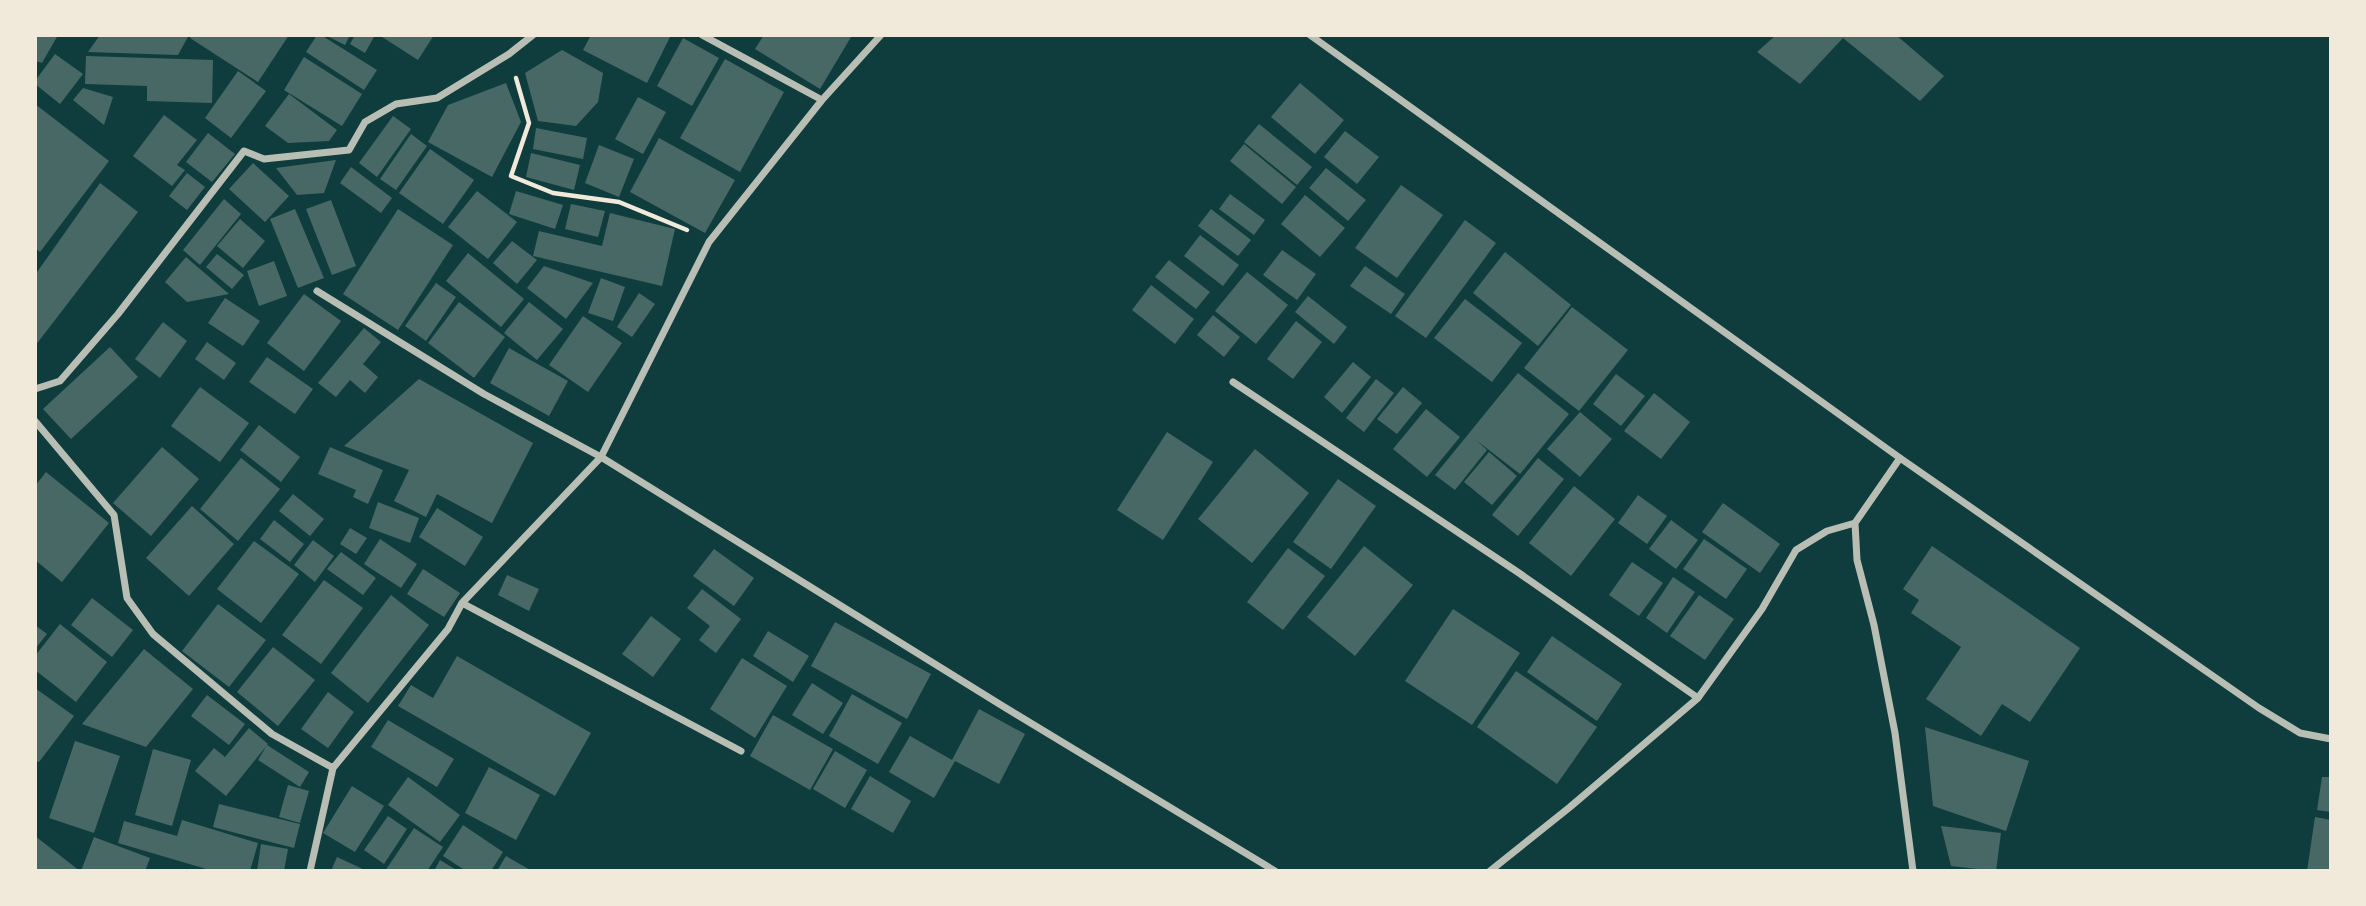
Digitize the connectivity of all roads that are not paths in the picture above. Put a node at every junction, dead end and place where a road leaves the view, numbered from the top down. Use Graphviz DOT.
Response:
graph roads {
  1 [pos="533,35"];
  2 [pos="702,35"];
  3 [pos="881,35"];
  4 [pos="1310,35"];
  5 [pos="822,100"];
  6 [pos="317,291"];
  7 [pos="1233,382"];
  8 [pos="35,389"];
  9 [pos="35,421"];
  10 [pos="601,457"];
  11 [pos="1900,458"];
  12 [pos="1855,523"];
  13 [pos="462,603"];
  14 [pos="1698,698"];
  15 [pos="2331,739"];
  16 [pos="741,751"];
  17 [pos="333,768"];
  18 [pos="310,871"];
  19 [pos="1275,871"];
  20 [pos="1490,871"];
  21 [pos="1913,871"];
  1 -- 8 [label="street"];
  2 -- 5 [label="street"];
  3 -- 5 [label="street"];
  4 -- 11 [label="street"];
  5 -- 10 [label="street"];
  6 -- 10 [label="street"];
  7 -- 14 [label="street"];
  9 -- 17 [label="street"];
  10 -- 13 [label="street"];
  10 -- 19 [label="street"];
  11 -- 12 [label="street"];
  11 -- 15 [label="street"];
  12 -- 14 [label="street"];
  12 -- 21 [label="street"];
  13 -- 16 [label="street"];
  13 -- 17 [label="street"];
  14 -- 20 [label="street"];
  17 -- 18 [label="street"];
}
